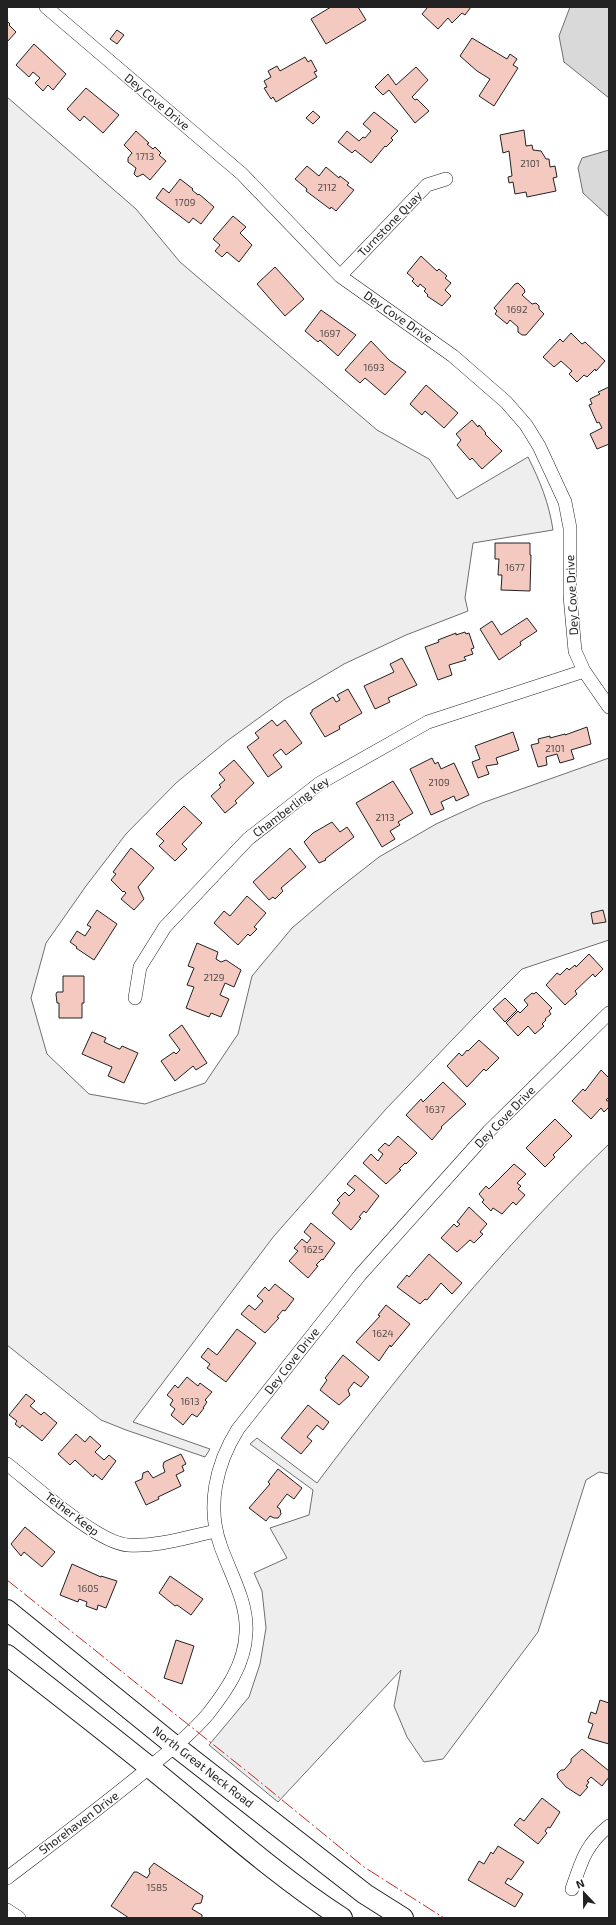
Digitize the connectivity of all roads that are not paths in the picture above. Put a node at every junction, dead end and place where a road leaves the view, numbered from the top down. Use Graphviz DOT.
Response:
graph roads {
  1 [pos="46,7"];
  2 [pos="446,179"];
  3 [pos="340,276"];
  4 [pos="584,672"];
  5 [pos="609,707"];
  6 [pos="135,998"];
  7 [pos="609,1013"];
  8 [pos="7,1464"];
  9 [pos="216,1531"];
  10 [pos="7,1610"];
  11 [pos="7,1655"];
  12 [pos="175,1746"];
  13 [pos="150,1767"];
  14 [pos="609,1826"];
  15 [pos="7,1878"];
  16 [pos="572,1889"];
  17 [pos="7,1910"];
  18 [pos="19,1918"];
  19 [pos="342,1918"];
  20 [pos="403,1918"];
  1 -- 3 [label="street, Dey Cove Drive"];
  2 -- 3 [label="street, Turnstone Quay"];
  3 -- 4 [label="street, Dey Cove Drive"];
  4 -- 5 [label="street, Dey Cove Drive"];
  4 -- 6 [label="street, Chamberling Key"];
  7 -- 9 [label="street, Dey Cove Drive"];
  8 -- 9 [label="street, Tether Keep"];
  9 -- 12 [label="street, Dey Cove Drive"];
  10 -- 12 [label="main road, North Great Neck Road"];
  11 -- 13 [label="main road"];
  12 -- 13 [label="street, Dey Cove Drive"];
  12 -- 20 [label="main road, North Great Neck Road"];
  13 -- 15 [label="street, Shorehaven Drive"];
  13 -- 19 [label="main road"];
  14 -- 16 [label="street"];
  17 -- 18 [label="street"];
}
